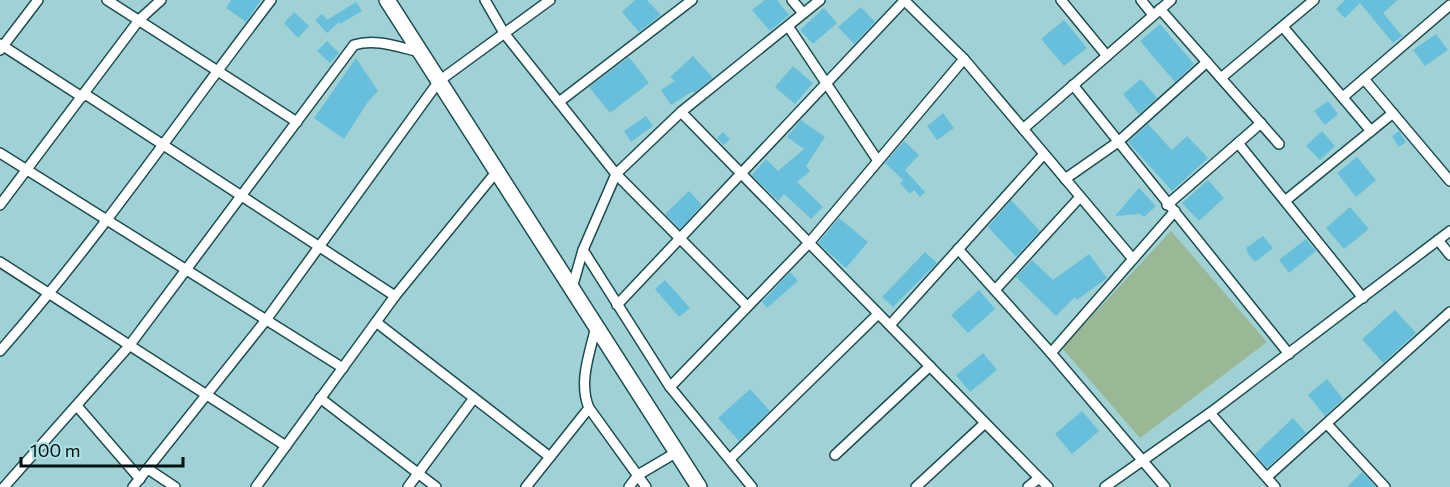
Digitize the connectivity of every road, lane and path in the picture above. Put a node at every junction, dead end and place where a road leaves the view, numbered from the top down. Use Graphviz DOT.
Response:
graph roads {
  1 [pos="38,0"];
  2 [pos="107,0"];
  3 [pos="161,0"];
  4 [pos="271,0"];
  5 [pos="387,0"];
  6 [pos="485,0"];
  7 [pos="550,0"];
  8 [pos="692,0"];
  9 [pos="792,0"];
  10 [pos="820,0"];
  11 [pos="904,0"];
  12 [pos="1061,0"];
  13 [pos="1141,0"];
  14 [pos="1171,0"];
  15 [pos="1297,0"];
  16 [pos="1314,0"];
  17 [pos="1449,3"];
  18 [pos="1304,8"];
  19 [pos="1157,12"];
  20 [pos="803,14"];
  21 [pos="139,20"];
  22 [pos="788,26"];
  23 [pos="1283,27"];
  24 [pos="504,33"];
  25 [pos="1,47"];
  26 [pos="420,52"];
  27 [pos="1107,56"];
  28 [pos="964,59"];
  29 [pos="1207,62"];
  30 [pos="217,70"];
  31 [pos="1221,78"];
  32 [pos="1364,79"];
  33 [pos="439,81"];
  34 [pos="827,85"];
  35 [pos="1072,86"];
  36 [pos="83,96"];
  37 [pos="1343,97"];
  38 [pos="559,102"];
  39 [pos="681,112"];
  40 [pos="1393,113"];
  41 [pos="297,122"];
  42 [pos="1261,123"];
  43 [pos="1023,129"];
  44 [pos="1371,131"];
  45 [pos="1118,142"];
  46 [pos="1238,143"];
  47 [pos="1279,144"];
  48 [pos="162,145"];
  49 [pos="0,153"];
  50 [pos="1044,154"];
  51 [pos="878,161"];
  52 [pos="27,170"];
  53 [pos="497,171"];
  54 [pos="616,174"];
  55 [pos="742,174"];
  56 [pos="1065,179"];
  57 [pos="1450,181"];
  58 [pos="241,196"];
  59 [pos="1080,197"];
  60 [pos="1285,201"];
  61 [pos="0,205"];
  62 [pos="1171,208"];
  63 [pos="107,221"];
  64 [pos="1450,231"];
  65 [pos="680,239"];
  66 [pos="1438,240"];
  67 [pos="809,243"];
  68 [pos="319,247"];
  69 [pos="958,249"];
  70 [pos="583,250"];
  71 [pos="1450,255"];
  72 [pos="1132,259"];
  73 [pos="0,262"];
  74 [pos="186,270"];
  75 [pos="572,288"];
  76 [pos="995,290"];
  77 [pos="50,294"];
  78 [pos="395,296"];
  79 [pos="1363,298"];
  80 [pos="616,305"];
  81 [pos="747,306"];
  82 [pos="1450,312"];
  83 [pos="878,314"];
  84 [pos="266,320"];
  85 [pos="376,322"];
  86 [pos="890,325"];
  87 [pos="596,326"];
  88 [pos="129,346"];
  89 [pos="0,351"];
  90 [pos="1051,353"];
  91 [pos="1289,354"];
  92 [pos="930,366"];
  93 [pos="343,368"];
  94 [pos="670,387"];
  95 [pos="207,396"];
  96 [pos="320,398"];
  97 [pos="474,398"];
  98 [pos="77,406"];
  99 [pos="589,408"];
  100 [pos="1210,413"];
  101 [pos="986,423"];
  102 [pos="1327,423"];
  103 [pos="286,446"];
  104 [pos="677,452"];
  105 [pos="835,455"];
  106 [pos="550,457"];
  107 [pos="730,459"];
  108 [pos="1142,459"];
  109 [pos="148,469"];
  110 [pos="418,473"];
  111 [pos="638,475"];
  112 [pos="1267,477"];
  113 [pos="1039,478"];
  114 [pos="140,479"];
  115 [pos="259,484"];
  116 [pos="921,485"];
  117 [pos="4,487"];
  118 [pos="134,487"];
  119 [pos="175,487"];
  120 [pos="270,487"];
  121 [pos="408,487"];
  122 [pos="436,487"];
  123 [pos="526,487"];
  124 [pos="629,487"];
  125 [pos="646,487"];
  126 [pos="699,487"];
  127 [pos="752,487"];
  128 [pos="1028,487"];
  129 [pos="1048,487"];
  130 [pos="1105,487"];
  131 [pos="1164,487"];
  132 [pos="1275,487"];
  133 [pos="1384,487"];
  1 -- 25 [label="street"];
  2 -- 21 [label="street"];
  3 -- 21 [label="street"];
  4 -- 30 [label="street"];
  5 -- 26 [label="highway"];
  6 -- 24 [label="street"];
  7 -- 24 [label="street"];
  8 -- 38 [label="street"];
  9 -- 20 [label="street"];
  10 -- 20 [label="street"];
  11 -- 28 [label="street"];
  11 -- 34 [label="street"];
  12 -- 27 [label="street"];
  13 -- 19 [label="street"];
  14 -- 19 [label="street"];
  15 -- 18 [label="street"];
  16 -- 18 [label="street"];
  17 -- 32 [label="street"];
  18 -- 23 [label="street"];
  19 -- 27 [label="street"];
  19 -- 29 [label="street"];
  20 -- 22 [label="street"];
  21 -- 30 [label="street"];
  21 -- 36 [label="street"];
  22 -- 34 [label="street"];
  22 -- 39 [label="street"];
  23 -- 31 [label="street"];
  23 -- 37 [label="street"];
  24 -- 33 [label="street"];
  24 -- 38 [label="street"];
  25 -- 36 [label="street"];
  26 -- 33 [label="highway"];
  26 -- 41 [label="street"];
  27 -- 35 [label="street"];
  28 -- 43 [label="street"];
  28 -- 51 [label="street"];
  29 -- 31 [label="street"];
  29 -- 45 [label="street"];
  30 -- 41 [label="street"];
  30 -- 48 [label="street"];
  31 -- 42 [label="street"];
  32 -- 37 [label="street"];
  32 -- 40 [label="street"];
  33 -- 53 [label="highway"];
  33 -- 68 [label="street"];
  34 -- 51 [label="street"];
  34 -- 55 [label="street"];
  35 -- 43 [label="street"];
  35 -- 45 [label="street"];
  36 -- 48 [label="street"];
  36 -- 52 [label="street"];
  37 -- 44 [label="street"];
  38 -- 54 [label="street"];
  39 -- 54 [label="street"];
  39 -- 55 [label="street"];
  40 -- 44 [label="street"];
  40 -- 57 [label="street"];
  41 -- 58 [label="street"];
  42 -- 46 [label="street"];
  42 -- 47 [label="street"];
  43 -- 50 [label="street"];
  44 -- 60 [label="street"];
  45 -- 56 [label="street"];
  45 -- 62 [label="street"];
  46 -- 60 [label="street"];
  46 -- 62 [label="street"];
  48 -- 58 [label="street"];
  48 -- 63 [label="street"];
  49 -- 52 [label="street"];
  50 -- 56 [label="street"];
  50 -- 69 [label="street"];
  51 -- 67 [label="street"];
  52 -- 61 [label="street"];
  52 -- 63 [label="street"];
  53 -- 75 [label="highway"];
  53 -- 78 [label="street"];
  54 -- 65 [label="street"];
  54 -- 70 [label="street"];
  55 -- 65 [label="street"];
  55 -- 67 [label="street"];
  56 -- 59 [label="street"];
  58 -- 68 [label="street"];
  58 -- 74 [label="street"];
  59 -- 72 [label="street"];
  59 -- 76 [label="street"];
  60 -- 79 [label="street"];
  62 -- 72 [label="street"];
  62 -- 91 [label="street"];
  63 -- 74 [label="street"];
  63 -- 77 [label="street"];
  64 -- 66 [label="street"];
  65 -- 80 [label="street"];
  65 -- 81 [label="street"];
  66 -- 71 [label="street"];
  66 -- 79 [label="street"];
  67 -- 81 [label="street"];
  67 -- 83 [label="street"];
  68 -- 78 [label="street"];
  68 -- 84 [label="street"];
  69 -- 76 [label="street"];
  69 -- 86 [label="street"];
  70 -- 75 [label="street"];
  70 -- 80 [label="street"];
  72 -- 90 [label="street"];
  73 -- 77 [label="street"];
  74 -- 84 [label="street"];
  74 -- 88 [label="street"];
  75 -- 87 [label="highway"];
  76 -- 90 [label="street"];
  77 -- 88 [label="street"];
  77 -- 89 [label="street"];
  78 -- 85 [label="street"];
  79 -- 91 [label="street"];
  80 -- 94 [label="street"];
  81 -- 94 [label="street"];
  82 -- 102 [label="street"];
  83 -- 86 [label="street"];
  83 -- 107 [label="street"];
  84 -- 93 [label="street"];
  84 -- 95 [label="street"];
  85 -- 93 [label="street"];
  85 -- 97 [label="street"];
  86 -- 92 [label="street"];
  87 -- 99 [label="street"];
  87 -- 104 [label="highway"];
  88 -- 95 [label="street"];
  88 -- 98 [label="street"];
  90 -- 108 [label="street"];
  91 -- 100 [label="street"];
  92 -- 101 [label="street"];
  92 -- 105 [label="street"];
  93 -- 96 [label="street"];
  94 -- 107 [label="street"];
  95 -- 103 [label="street"];
  95 -- 109 [label="street"];
  96 -- 103 [label="street"];
  96 -- 110 [label="street"];
  97 -- 106 [label="street"];
  97 -- 110 [label="street"];
  98 -- 114 [label="street"];
  98 -- 117 [label="street"];
  99 -- 106 [label="street"];
  99 -- 111 [label="street"];
  100 -- 108 [label="street"];
  100 -- 112 [label="street"];
  101 -- 113 [label="street"];
  101 -- 116 [label="street"];
  102 -- 112 [label="street"];
  102 -- 133 [label="street"];
  103 -- 115 [label="street"];
  104 -- 111 [label="street"];
  104 -- 126 [label="highway"];
  106 -- 123 [label="street"];
  107 -- 127 [label="street"];
  108 -- 130 [label="street"];
  108 -- 131 [label="street"];
  109 -- 114 [label="street"];
  109 -- 119 [label="street"];
  110 -- 121 [label="street"];
  110 -- 122 [label="street"];
  111 -- 124 [label="street"];
  111 -- 125 [label="street"];
  112 -- 132 [label="street"];
  113 -- 128 [label="street"];
  113 -- 129 [label="street"];
  114 -- 118 [label="street"];
  115 -- 120 [label="street"];
}
